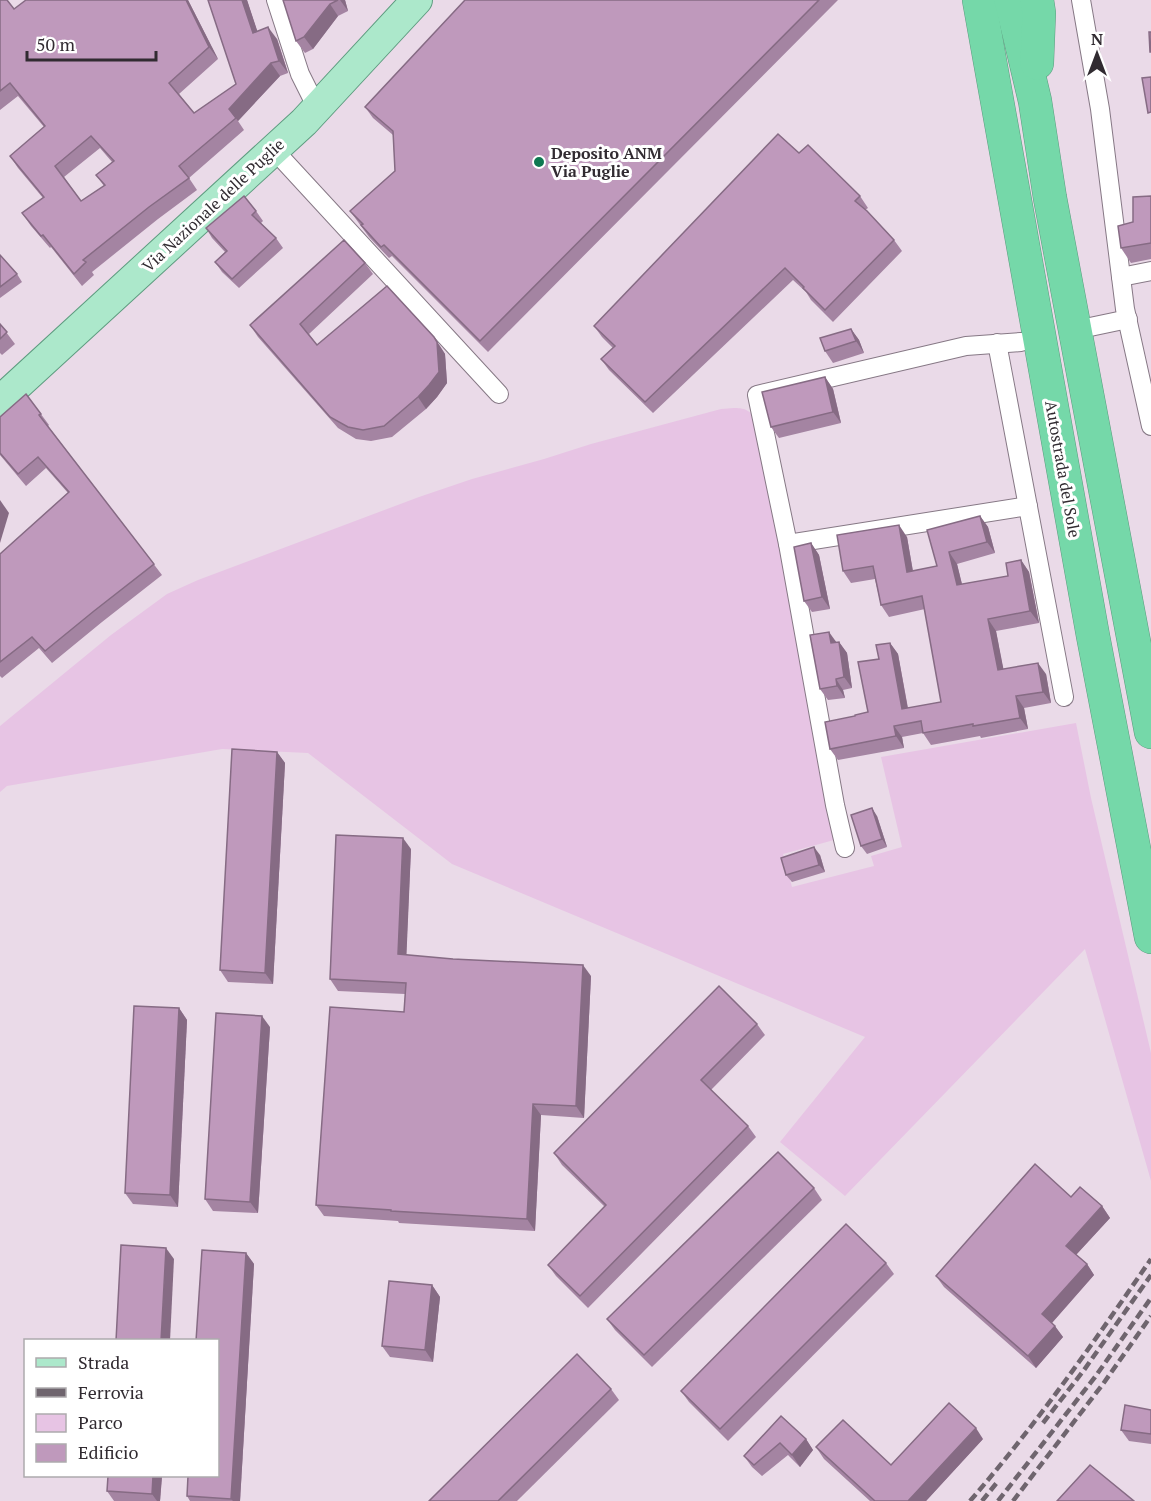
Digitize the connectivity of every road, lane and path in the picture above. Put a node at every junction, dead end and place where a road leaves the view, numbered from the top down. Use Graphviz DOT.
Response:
graph roads {
  1 [pos="276,0"];
  2 [pos="417,0"];
  3 [pos="979,0"];
  4 [pos="1011,0"];
  5 [pos="1037,0"];
  6 [pos="1082,0"];
  7 [pos="1035,101"];
  8 [pos="317,108"];
  9 [pos="274,150"];
  10 [pos="1151,271"];
  11 [pos="1121,277"];
  12 [pos="1128,319"];
  13 [pos="1090,327"];
  14 [pos="1021,342"];
  15 [pos="997,344"];
  16 [pos="499,394"];
  17 [pos="0,401"];
  18 [pos="1151,426"];
  19 [pos="1028,506"];
  20 [pos="788,544"];
  21 [pos="1064,697"];
  22 [pos="1151,732"];
  23 [pos="845,848"];
  24 [pos="1151,937"];
  1 -- 8 [label="street"];
  2 -- 8 [label="main road, Via Nazionale delle Puglie"];
  3 -- 24 [label="highway, Autostrada del Sole"];
  4 -- 7 [label="highway"];
  5 -- 7 [label="highway"];
  6 -- 11 [label="street"];
  7 -- 22 [label="highway"];
  8 -- 9 [label="main road, Via Nazionale delle Puglie"];
  9 -- 16 [label="street"];
  9 -- 17 [label="main road, Via Nazionale delle Puglie"];
  10 -- 11 [label="street"];
  11 -- 12 [label="street"];
  12 -- 13 [label="street"];
  12 -- 18 [label="street"];
  14 -- 15 [label="street"];
  15 -- 19 [label="street"];
  15 -- 20 [label="street"];
  19 -- 20 [label="street"];
  19 -- 21 [label="street"];
  20 -- 23 [label="street"];
}
